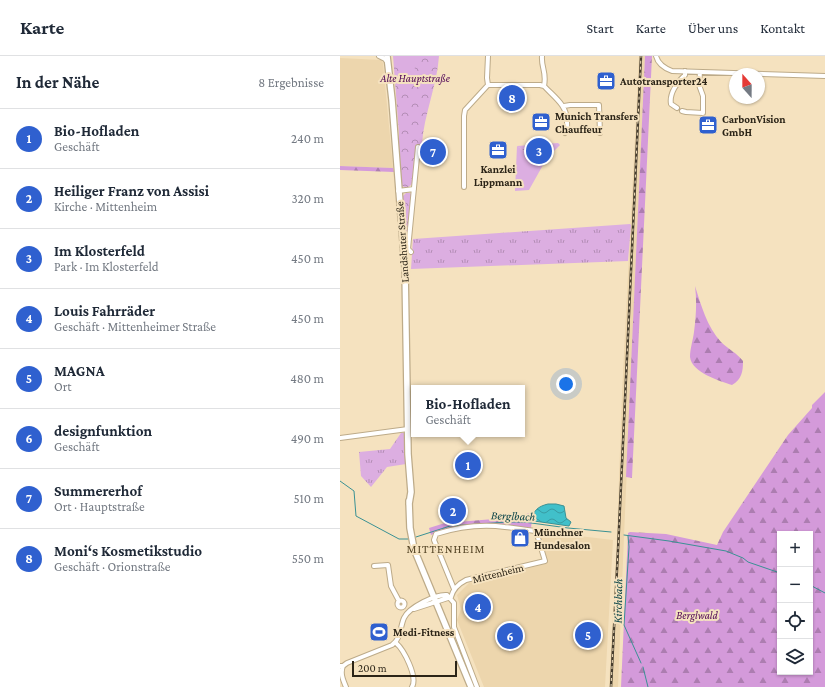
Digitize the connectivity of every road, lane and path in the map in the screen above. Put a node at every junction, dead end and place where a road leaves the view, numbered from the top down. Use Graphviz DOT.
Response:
graph roads {
  1 [pos="379,56"];
  2 [pos="387,56"];
  3 [pos="488,56"];
  4 [pos="542,56"];
  5 [pos="656,56"];
  6 [pos="388,64"];
  7 [pos="684,71"];
  8 [pos="700,72"];
  9 [pos="825,76"];
  10 [pos="488,85"];
  11 [pos="544,86"];
  12 [pos="564,106"];
  13 [pos="677,108"];
  14 [pos="682,111"];
  15 [pos="565,133"];
  16 [pos="600,133"];
  17 [pos="418,147"];
  18 [pos="464,187"];
  19 [pos="414,188"];
  20 [pos="398,191"];
  21 [pos="411,252"];
  22 [pos="408,429"];
  23 [pos="340,438"];
  24 [pos="547,553"];
  25 [pos="545,561"];
  26 [pos="374,566"];
  27 [pos="454,589"];
  28 [pos="451,597"];
  29 [pos="434,600"];
  30 [pos="411,610"];
  31 [pos="396,643"];
  32 [pos="341,666"];
  33 [pos="346,687"];
  34 [pos="412,687"];
  35 [pos="471,687"];
  36 [pos="477,687"];
  1 -- 6 [label="street"];
  2 -- 6 [label="main road, Landshuter Straße"];
  3 -- 10 [label="street"];
  4 -- 11 [label="street"];
  5 -- 7 [label="street"];
  6 -- 20 [label="main road, Landshuter Straße"];
  7 -- 8 [label="street"];
  7 -- 13 [label="street"];
  8 -- 9 [label="street"];
  8 -- 14 [label="street"];
  10 -- 11 [label="street"];
  10 -- 18 [label="street"];
  11 -- 12 [label="street"];
  12 -- 15 [label="street"];
  12 -- 16 [label="street"];
  17 -- 19 [label="street"];
  19 -- 20 [label="street"];
  19 -- 21 [label="street"];
  20 -- 22 [label="main road, Landshuter Straße"];
  22 -- 23 [label="street"];
  22 -- 29 [label="main road"];
  24 -- 25 [label="street"];
  25 -- 27 [label="street, Mittenheim"];
  25 -- 27 [label="street"];
  26 -- 30 [label="street"];
  27 -- 28 [label="street"];
  28 -- 29 [label="street"];
  28 -- 36 [label="street"];
  29 -- 30 [label="street"];
  29 -- 35 [label="main road"];
  30 -- 31 [label="street"];
  31 -- 32 [label="street"];
  31 -- 34 [label="street"];
  32 -- 33 [label="street"];
}
